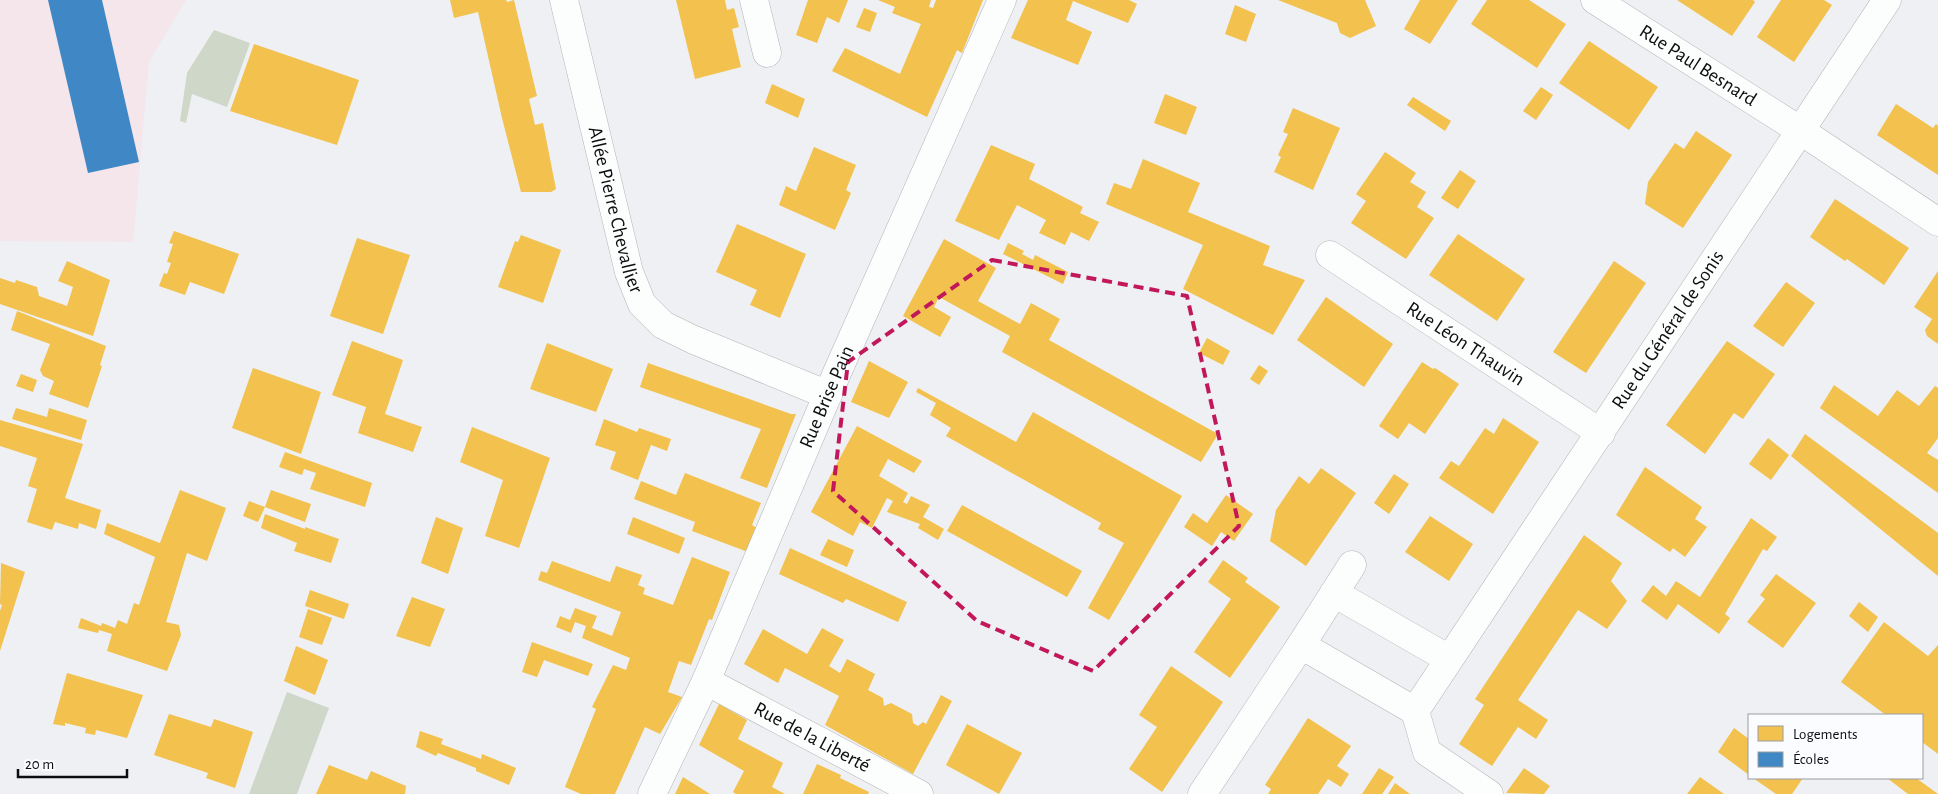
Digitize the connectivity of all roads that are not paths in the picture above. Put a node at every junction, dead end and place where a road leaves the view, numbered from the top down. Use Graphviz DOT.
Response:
graph roads {
  1 [pos="564,0"];
  2 [pos="754,0"];
  3 [pos="1002,0"];
  4 [pos="1595,0"];
  5 [pos="1887,0"];
  6 [pos="767,53"];
  7 [pos="1801,131"];
  8 [pos="1938,222"];
  9 [pos="1330,255"];
  10 [pos="828,394"];
  11 [pos="1601,433"];
  12 [pos="1352,565"];
  13 [pos="1334,593"];
  14 [pos="1301,645"];
  15 [pos="1449,659"];
  16 [pos="706,681"];
  17 [pos="1415,711"];
  18 [pos="652,794"];
  19 [pos="919,794"];
  20 [pos="1202,794"];
  21 [pos="1488,794"];
  1 -- 10 [label="street, Allée Pierre Chevallier"];
  2 -- 6 [label="street"];
  3 -- 10 [label="street, Rue Brise Pain"];
  4 -- 7 [label="street, Rue Paul Besnard"];
  5 -- 7 [label="street, Rue du Général de Sonis"];
  7 -- 8 [label="street, Rue Paul Besnard"];
  7 -- 11 [label="street, Rue du Général de Sonis"];
  9 -- 11 [label="street, Rue Léon Thauvin"];
  10 -- 16 [label="street, Rue Brise Pain"];
  11 -- 15 [label="street, Rue du Général de Sonis"];
  12 -- 13 [label="street"];
  13 -- 14 [label="street"];
  13 -- 15 [label="street"];
  14 -- 17 [label="street"];
  14 -- 20 [label="street"];
  15 -- 17 [label="street, Rue du Général de Sonis"];
  16 -- 18 [label="street, Rue Brise Pain"];
  16 -- 19 [label="street, Rue de la Liberté"];
  17 -- 21 [label="street"];
}
